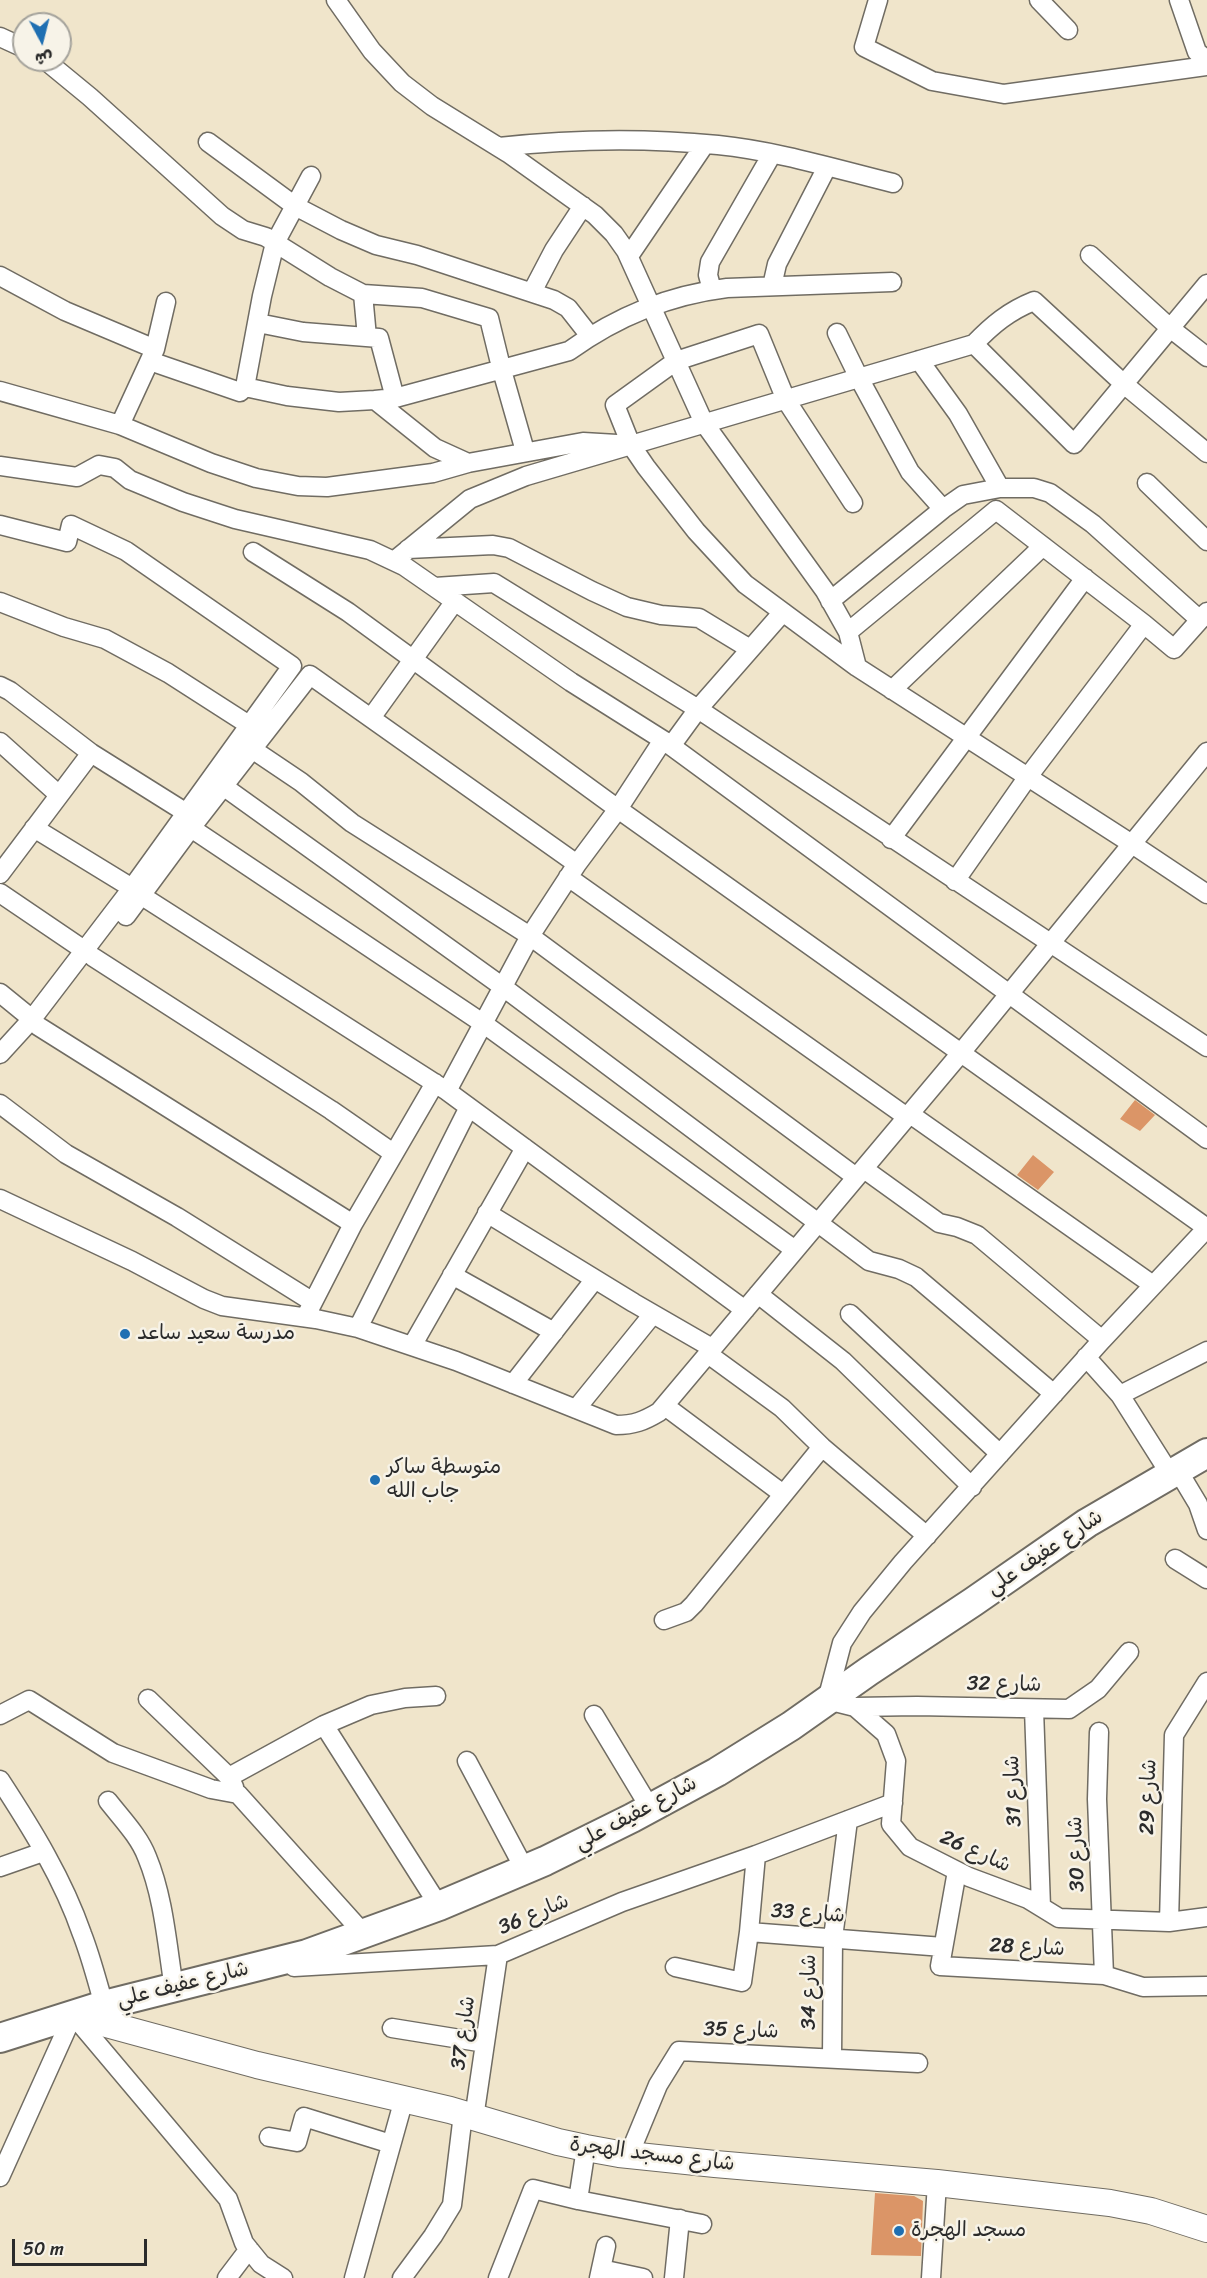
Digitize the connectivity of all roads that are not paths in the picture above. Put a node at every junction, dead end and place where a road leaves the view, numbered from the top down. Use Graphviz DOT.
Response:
graph roads {
  1 [pos="336,0"];
  2 [pos="878,0"];
  3 [pos="1039,0"];
  4 [pos="1179,0"];
  5 [pos="1068,30"];
  6 [pos="1207,60"];
  7 [pos="1207,66"];
  8 [pos="60,72"];
  9 [pos="208,142"];
  10 [pos="705,144"];
  11 [pos="499,147"];
  12 [pos="772,154"];
  13 [pos="826,167"];
  14 [pos="311,176"];
  15 [pos="893,183"];
  16 [pos="295,206"];
  17 [pos="583,206"];
  18 [pos="275,243"];
  19 [pos="1090,255"];
  20 [pos="628,256"];
  21 [pos="0,276"];
  22 [pos="892,282"];
  23 [pos="1207,284"];
  24 [pos="772,286"];
  25 [pos="712,290"];
  26 [pos="532,292"];
  27 [pos="363,294"];
  28 [pos="166,302"];
  29 [pos="650,306"];
  30 [pos="258,323"];
  31 [pos="1170,328"];
  32 [pos="837,333"];
  33 [pos="590,336"];
  34 [pos="367,337"];
  35 [pos="974,344"];
  36 [pos="153,355"];
  37 [pos="1207,357"];
  38 [pos="919,360"];
  39 [pos="676,361"];
  40 [pos="501,367"];
  41 [pos="859,378"];
  42 [pos="1125,386"];
  43 [pos="245,387"];
  44 [pos="0,391"];
  45 [pos="395,398"];
  46 [pos="375,400"];
  47 [pos="786,400"];
  48 [pos="705,423"];
  49 [pos="120,425"];
  50 [pos="631,445"];
  51 [pos="525,451"];
  52 [pos="1207,453"];
  53 [pos="468,463"];
  54 [pos="0,466"];
  55 [pos="1147,483"];
  56 [pos="1000,488"];
  57 [pos="853,504"];
  58 [pos="943,509"];
  59 [pos="0,525"];
  60 [pos="1207,541"];
  61 [pos="1043,546"];
  62 [pos="253,552"];
  63 [pos="401,555"];
  64 [pos="1084,579"];
  65 [pos="435,587"];
  66 [pos="455,601"];
  67 [pos="831,601"];
  68 [pos="0,602"];
  69 [pos="783,612"];
  70 [pos="1204,616"];
  71 [pos="1144,624"];
  72 [pos="848,632"];
  73 [pos="750,649"];
  74 [pos="412,659"];
  75 [pos="857,668"];
  76 [pos="892,690"];
  77 [pos="3,693"];
  78 [pos="698,709"];
  79 [pos="371,718"];
  80 [pos="249,725"];
  81 [pos="967,739"];
  82 [pos="0,742"];
  83 [pos="667,743"];
  84 [pos="252,749"];
  85 [pos="1207,752"];
  86 [pos="91,753"];
  87 [pos="1027,778"];
  88 [pos="223,786"];
  89 [pos="59,795"];
  90 [pos="618,809"];
  91 [pos="188,820"];
  92 [pos="34,828"];
  93 [pos="891,839"];
  94 [pos="1132,844"];
  95 [pos="3,864"];
  96 [pos="573,871"];
  97 [pos="955,881"];
  98 [pos="137,892"];
  99 [pos="0,893"];
  100 [pos="1207,894"];
  101 [pos="530,936"];
  102 [pos="1050,944"];
  103 [pos="89,953"];
  104 [pos="503,987"];
  105 [pos="0,993"];
  106 [pos="1009,994"];
  107 [pos="35,1022"];
  108 [pos="484,1024"];
  109 [pos="1207,1047"];
  110 [pos="0,1054"];
  111 [pos="960,1054"];
  112 [pos="0,1070"];
  113 [pos="441,1087"];
  114 [pos="0,1104"];
  115 [pos="469,1107"];
  116 [pos="908,1116"];
  117 [pos="1207,1139"];
  118 [pos="525,1148"];
  119 [pos="393,1153"];
  120 [pos="860,1173"];
  121 [pos="0,1199"];
  122 [pos="487,1213"];
  123 [pos="818,1223"];
  124 [pos="353,1224"];
  125 [pos="1207,1228"];
  126 [pos="795,1250"];
  127 [pos="452,1275"];
  128 [pos="595,1279"];
  129 [pos="1154,1285"];
  130 [pos="758,1294"];
  131 [pos="309,1310"];
  132 [pos="745,1310"];
  133 [pos="653,1314"];
  134 [pos="850,1314"];
  135 [pos="358,1328"];
  136 [pos="554,1332"];
  137 [pos="1102,1340"];
  138 [pos="412,1346"];
  139 [pos="710,1351"];
  140 [pos="1207,1351"];
  141 [pos="1086,1357"];
  142 [pos="513,1384"];
  143 [pos="1054,1394"];
  144 [pos="1120,1395"];
  145 [pos="665,1406"];
  146 [pos="576,1409"];
  147 [pos="822,1447"];
  148 [pos="1207,1453"];
  149 [pos="1000,1454"];
  150 [pos="1174,1472"];
  151 [pos="972,1486"];
  152 [pos="783,1494"];
  153 [pos="1207,1530"];
  154 [pos="927,1536"];
  155 [pos="1175,1559"];
  156 [pos="1207,1579"];
  157 [pos="664,1620"];
  158 [pos="1129,1652"];
  159 [pos="1207,1682"];
  160 [pos="436,1696"];
  161 [pos="148,1699"];
  162 [pos="827,1700"];
  163 [pos="855,1707"];
  164 [pos="1034,1708"];
  165 [pos="0,1715"];
  166 [pos="594,1715"];
  167 [pos="324,1725"];
  168 [pos="1099,1732"];
  169 [pos="467,1761"];
  170 [pos="229,1777"];
  171 [pos="0,1780"];
  172 [pos="238,1794"];
  173 [pos="108,1801"];
  174 [pos="893,1803"];
  175 [pos="650,1808"];
  176 [pos="848,1820"];
  177 [pos="44,1852"];
  178 [pos="756,1855"];
  179 [pos="0,1867"];
  180 [pos="525,1870"];
  181 [pos="957,1871"];
  182 [pos="439,1906"];
  183 [pos="1041,1907"];
  184 [pos="1207,1917"];
  185 [pos="1102,1920"];
  186 [pos="1169,1922"];
  187 [pos="748,1932"];
  188 [pos="363,1933"];
  189 [pos="833,1938"];
  190 [pos="943,1947"];
  191 [pos="498,1955"];
  192 [pos="675,1967"];
  193 [pos="248,1969"];
  194 [pos="1104,1975"];
  195 [pos="1207,1986"];
  196 [pos="174,1988"];
  197 [pos="104,2005"];
  198 [pos="73,2014"];
  199 [pos="392,2028"];
  200 [pos="0,2038"];
  201 [pos="485,2043"];
  202 [pos="832,2057"];
  203 [pos="918,2063"];
  204 [pos="404,2099"];
  205 [pos="469,2116"];
  206 [pos="268,2137"];
  207 [pos="18,2138"];
  208 [pos="392,2144"];
  209 [pos="0,2147"];
  210 [pos="586,2148"];
  211 [pos="629,2155"];
  212 [pos="0,2177"];
  213 [pos="937,2183"];
  214 [pos="578,2200"];
  215 [pos="680,2219"];
  216 [pos="702,2224"];
  217 [pos="1207,2229"];
  218 [pos="606,2246"];
  219 [pos="249,2249"];
  220 [pos="600,2274"];
  221 [pos="227,2278"];
  222 [pos="283,2278"];
  223 [pos="354,2278"];
  224 [pos="402,2278"];
  225 [pos="498,2278"];
  226 [pos="643,2278"];
  227 [pos="674,2278"];
  228 [pos="931,2278"];
  1 -- 11 [label="street"];
  2 -- 7 [label="street"];
  3 -- 5 [label="street"];
  4 -- 6 [label="street"];
  8 -- 18 [label="street"];
  9 -- 16 [label="street"];
  10 -- 11 [label="street"];
  10 -- 12 [label="street"];
  10 -- 20 [label="street"];
  11 -- 17 [label="street"];
  12 -- 13 [label="street"];
  12 -- 25 [label="street"];
  13 -- 15 [label="street"];
  13 -- 24 [label="street"];
  14 -- 16 [label="street"];
  16 -- 18 [label="street"];
  16 -- 26 [label="street"];
  17 -- 20 [label="street"];
  17 -- 26 [label="street"];
  18 -- 27 [label="street"];
  18 -- 30 [label="street"];
  19 -- 31 [label="street"];
  20 -- 29 [label="street"];
  21 -- 36 [label="street"];
  22 -- 24 [label="street"];
  23 -- 31 [label="street"];
  24 -- 25 [label="street"];
  25 -- 29 [label="street"];
  26 -- 33 [label="street"];
  27 -- 34 [label="street"];
  27 -- 40 [label="street"];
  28 -- 36 [label="street"];
  29 -- 33 [label="street"];
  29 -- 39 [label="street"];
  30 -- 34 [label="street"];
  30 -- 43 [label="street"];
  31 -- 37 [label="street"];
  31 -- 42 [label="street"];
  32 -- 41 [label="street"];
  33 -- 40 [label="street"];
  34 -- 45 [label="street"];
  35 -- 38 [label="street"];
  35 -- 42 [label="street"];
  35 -- 42 [label="street"];
  36 -- 43 [label="street"];
  36 -- 49 [label="street"];
  38 -- 41 [label="street"];
  38 -- 56 [label="street"];
  39 -- 47 [label="street"];
  39 -- 48 [label="street"];
  39 -- 50 [label="street"];
  40 -- 45 [label="street"];
  40 -- 51 [label="street"];
  41 -- 47 [label="street"];
  41 -- 58 [label="street"];
  42 -- 52 [label="street"];
  43 -- 46 [label="street"];
  44 -- 49 [label="street"];
  45 -- 46 [label="street"];
  46 -- 53 [label="street"];
  47 -- 48 [label="street"];
  47 -- 57 [label="street"];
  48 -- 50 [label="street"];
  48 -- 67 [label="street"];
  49 -- 53 [label="street"];
  50 -- 51 [label="street"];
  50 -- 63 [label="street"];
  50 -- 69 [label="street"];
  51 -- 53 [label="street"];
  54 -- 63 [label="street"];
  55 -- 60 [label="street"];
  56 -- 58 [label="street"];
  56 -- 70 [label="street"];
  58 -- 67 [label="street"];
  59 -- 80 [label="street"];
  61 -- 64 [label="street"];
  61 -- 72 [label="street"];
  61 -- 76 [label="street"];
  62 -- 74 [label="street"];
  63 -- 65 [label="street"];
  63 -- 73 [label="street"];
  64 -- 71 [label="street"];
  64 -- 81 [label="street"];
  65 -- 66 [label="street"];
  65 -- 78 [label="street"];
  66 -- 74 [label="street"];
  66 -- 83 [label="street"];
  67 -- 72 [label="street"];
  68 -- 80 [label="street"];
  69 -- 73 [label="street"];
  69 -- 75 [label="street"];
  70 -- 71 [label="street"];
  71 -- 87 [label="street"];
  72 -- 75 [label="street"];
  73 -- 78 [label="street"];
  74 -- 79 [label="street"];
  74 -- 90 [label="street"];
  75 -- 76 [label="street"];
  76 -- 81 [label="street"];
  77 -- 86 [label="street"];
  78 -- 83 [label="street"];
  78 -- 93 [label="street"];
  79 -- 84 [label="street"];
  79 -- 96 [label="street"];
  80 -- 91 [label="street"];
  81 -- 87 [label="street"];
  81 -- 93 [label="street"];
  82 -- 89 [label="street"];
  83 -- 90 [label="street"];
  83 -- 106 [label="street"];
  84 -- 88 [label="street"];
  84 -- 101 [label="street"];
  85 -- 94 [label="street"];
  86 -- 89 [label="street"];
  86 -- 91 [label="street"];
  87 -- 94 [label="street"];
  87 -- 97 [label="street"];
  88 -- 91 [label="street"];
  88 -- 104 [label="street"];
  89 -- 92 [label="street"];
  90 -- 96 [label="street"];
  90 -- 111 [label="street"];
  91 -- 98 [label="street"];
  91 -- 108 [label="street"];
  92 -- 95 [label="street"];
  92 -- 98 [label="street"];
  93 -- 97 [label="street"];
  94 -- 100 [label="street"];
  94 -- 102 [label="street"];
  96 -- 101 [label="street"];
  96 -- 116 [label="street"];
  97 -- 102 [label="street"];
  98 -- 103 [label="street"];
  98 -- 113 [label="street"];
  99 -- 103 [label="street"];
  101 -- 104 [label="street"];
  101 -- 120 [label="street"];
  102 -- 106 [label="street"];
  102 -- 109 [label="street"];
  103 -- 107 [label="street"];
  103 -- 119 [label="street"];
  104 -- 108 [label="street"];
  104 -- 123 [label="street"];
  105 -- 107 [label="street"];
  106 -- 111 [label="street"];
  106 -- 117 [label="street"];
  107 -- 110 [label="street"];
  107 -- 112 [label="street"];
  107 -- 124 [label="street"];
  108 -- 113 [label="street"];
  108 -- 126 [label="street"];
  111 -- 116 [label="street"];
  111 -- 125 [label="street"];
  113 -- 115 [label="street"];
  113 -- 119 [label="street"];
  114 -- 131 [label="street"];
  115 -- 118 [label="street"];
  115 -- 135 [label="street"];
  116 -- 120 [label="street"];
  116 -- 129 [label="street"];
  118 -- 122 [label="street"];
  118 -- 132 [label="street"];
  119 -- 124 [label="street"];
  120 -- 123 [label="street"];
  120 -- 137 [label="street"];
  121 -- 131 [label="street"];
  122 -- 127 [label="street"];
  122 -- 128 [label="street"];
  123 -- 126 [label="street"];
  123 -- 143 [label="street"];
  124 -- 131 [label="street"];
  125 -- 129 [label="street"];
  126 -- 130 [label="street"];
  127 -- 136 [label="street"];
  127 -- 138 [label="street"];
  128 -- 133 [label="street"];
  128 -- 136 [label="street"];
  129 -- 137 [label="street"];
  130 -- 132 [label="street"];
  130 -- 151 [label="street"];
  131 -- 135 [label="street"];
  132 -- 139 [label="street"];
  133 -- 139 [label="street"];
  133 -- 146 [label="street"];
  134 -- 149 [label="street"];
  135 -- 138 [label="street"];
  136 -- 142 [label="street"];
  137 -- 141 [label="street"];
  138 -- 142 [label="street"];
  139 -- 145 [label="street"];
  139 -- 147 [label="street"];
  140 -- 144 [label="street"];
  141 -- 143 [label="street"];
  141 -- 144 [label="street"];
  142 -- 146 [label="street"];
  143 -- 149 [label="street"];
  144 -- 150 [label="street"];
  145 -- 146 [label="street"];
  145 -- 152 [label="street"];
  147 -- 152 [label="street"];
  147 -- 154 [label="street"];
  148 -- 150 [label="main road, شارع عفيف علي"];
  149 -- 151 [label="street"];
  150 -- 153 [label="street"];
  150 -- 162 [label="main road, شارع عفيف علي"];
  151 -- 154 [label="street"];
  152 -- 157 [label="street"];
  154 -- 162 [label="street"];
  155 -- 156 [label="street"];
  158 -- 164 [label="street, شارع 32"];
  159 -- 186 [label="street, شارع 29"];
  160 -- 167 [label="street"];
  161 -- 170 [label="street"];
  162 -- 163 [label="street, شارع 26"];
  162 -- 175 [label="main road, شارع عفيف علي"];
  163 -- 164 [label="street, شارع 32"];
  163 -- 174 [label="street, شارع 26"];
  164 -- 183 [label="street, شارع 31"];
  165 -- 172 [label="street"];
  166 -- 175 [label="street"];
  167 -- 170 [label="street"];
  167 -- 182 [label="street"];
  168 -- 185 [label="street, شارع 30"];
  169 -- 180 [label="street"];
  170 -- 172 [label="street"];
  171 -- 177 [label="street"];
  172 -- 188 [label="street"];
  173 -- 196 [label="street"];
  174 -- 176 [label="street"];
  174 -- 181 [label="street, شارع 26"];
  175 -- 180 [label="main road, شارع عفيف علي"];
  176 -- 178 [label="street"];
  176 -- 189 [label="street, شارع 34"];
  177 -- 179 [label="street"];
  177 -- 197 [label="street"];
  178 -- 187 [label="street, شارع 33"];
  178 -- 191 [label="street, شارع 36"];
  180 -- 182 [label="main road, شارع عفيف علي"];
  181 -- 183 [label="street, شارع 26"];
  181 -- 190 [label="street"];
  182 -- 188 [label="main road, شارع عفيف علي"];
  183 -- 185 [label="street, شارع 26"];
  184 -- 186 [label="street, شارع 26"];
  185 -- 186 [label="street, شارع 26"];
  185 -- 194 [label="street, شارع 30"];
  187 -- 189 [label="street, شارع 33"];
  187 -- 192 [label="street"];
  188 -- 193 [label="main road, شارع عفيف علي"];
  189 -- 190 [label="street, شارع 33"];
  189 -- 202 [label="street, شارع 34"];
  190 -- 194 [label="street, شارع 28"];
  191 -- 193 [label="street, شارع 36"];
  191 -- 201 [label="street, شارع 37"];
  193 -- 196 [label="main road, شارع عفيف علي"];
  194 -- 195 [label="street, شارع 28"];
  196 -- 197 [label="main road, شارع عفيف علي"];
  197 -- 198 [label="main road, شارع عفيف علي"];
  198 -- 200 [label="main road, شارع عفيف علي"];
  198 -- 204 [label="street, شارع مسجد الهجرة"];
  198 -- 207 [label="street"];
  198 -- 219 [label="street"];
  199 -- 201 [label="street"];
  201 -- 205 [label="street, شارع 37"];
  202 -- 203 [label="street, شارع 35"];
  202 -- 211 [label="street, شارع 35"];
  204 -- 205 [label="street, شارع مسجد الهجرة"];
  204 -- 208 [label="street"];
  205 -- 210 [label="street, شارع مسجد الهجرة"];
  205 -- 224 [label="street, شارع 37"];
  206 -- 208 [label="street"];
  207 -- 209 [label="street"];
  207 -- 212 [label="street"];
  208 -- 223 [label="street"];
  210 -- 211 [label="street, شارع مسجد الهجرة"];
  210 -- 214 [label="street"];
  211 -- 213 [label="street, شارع مسجد الهجرة"];
  213 -- 217 [label="street, شارع مسجد الهجرة"];
  213 -- 228 [label="street"];
  214 -- 215 [label="street"];
  214 -- 225 [label="street"];
  215 -- 216 [label="street"];
  215 -- 227 [label="street"];
  218 -- 220 [label="street"];
  219 -- 221 [label="street"];
  219 -- 222 [label="street"];
  220 -- 226 [label="street"];
}
